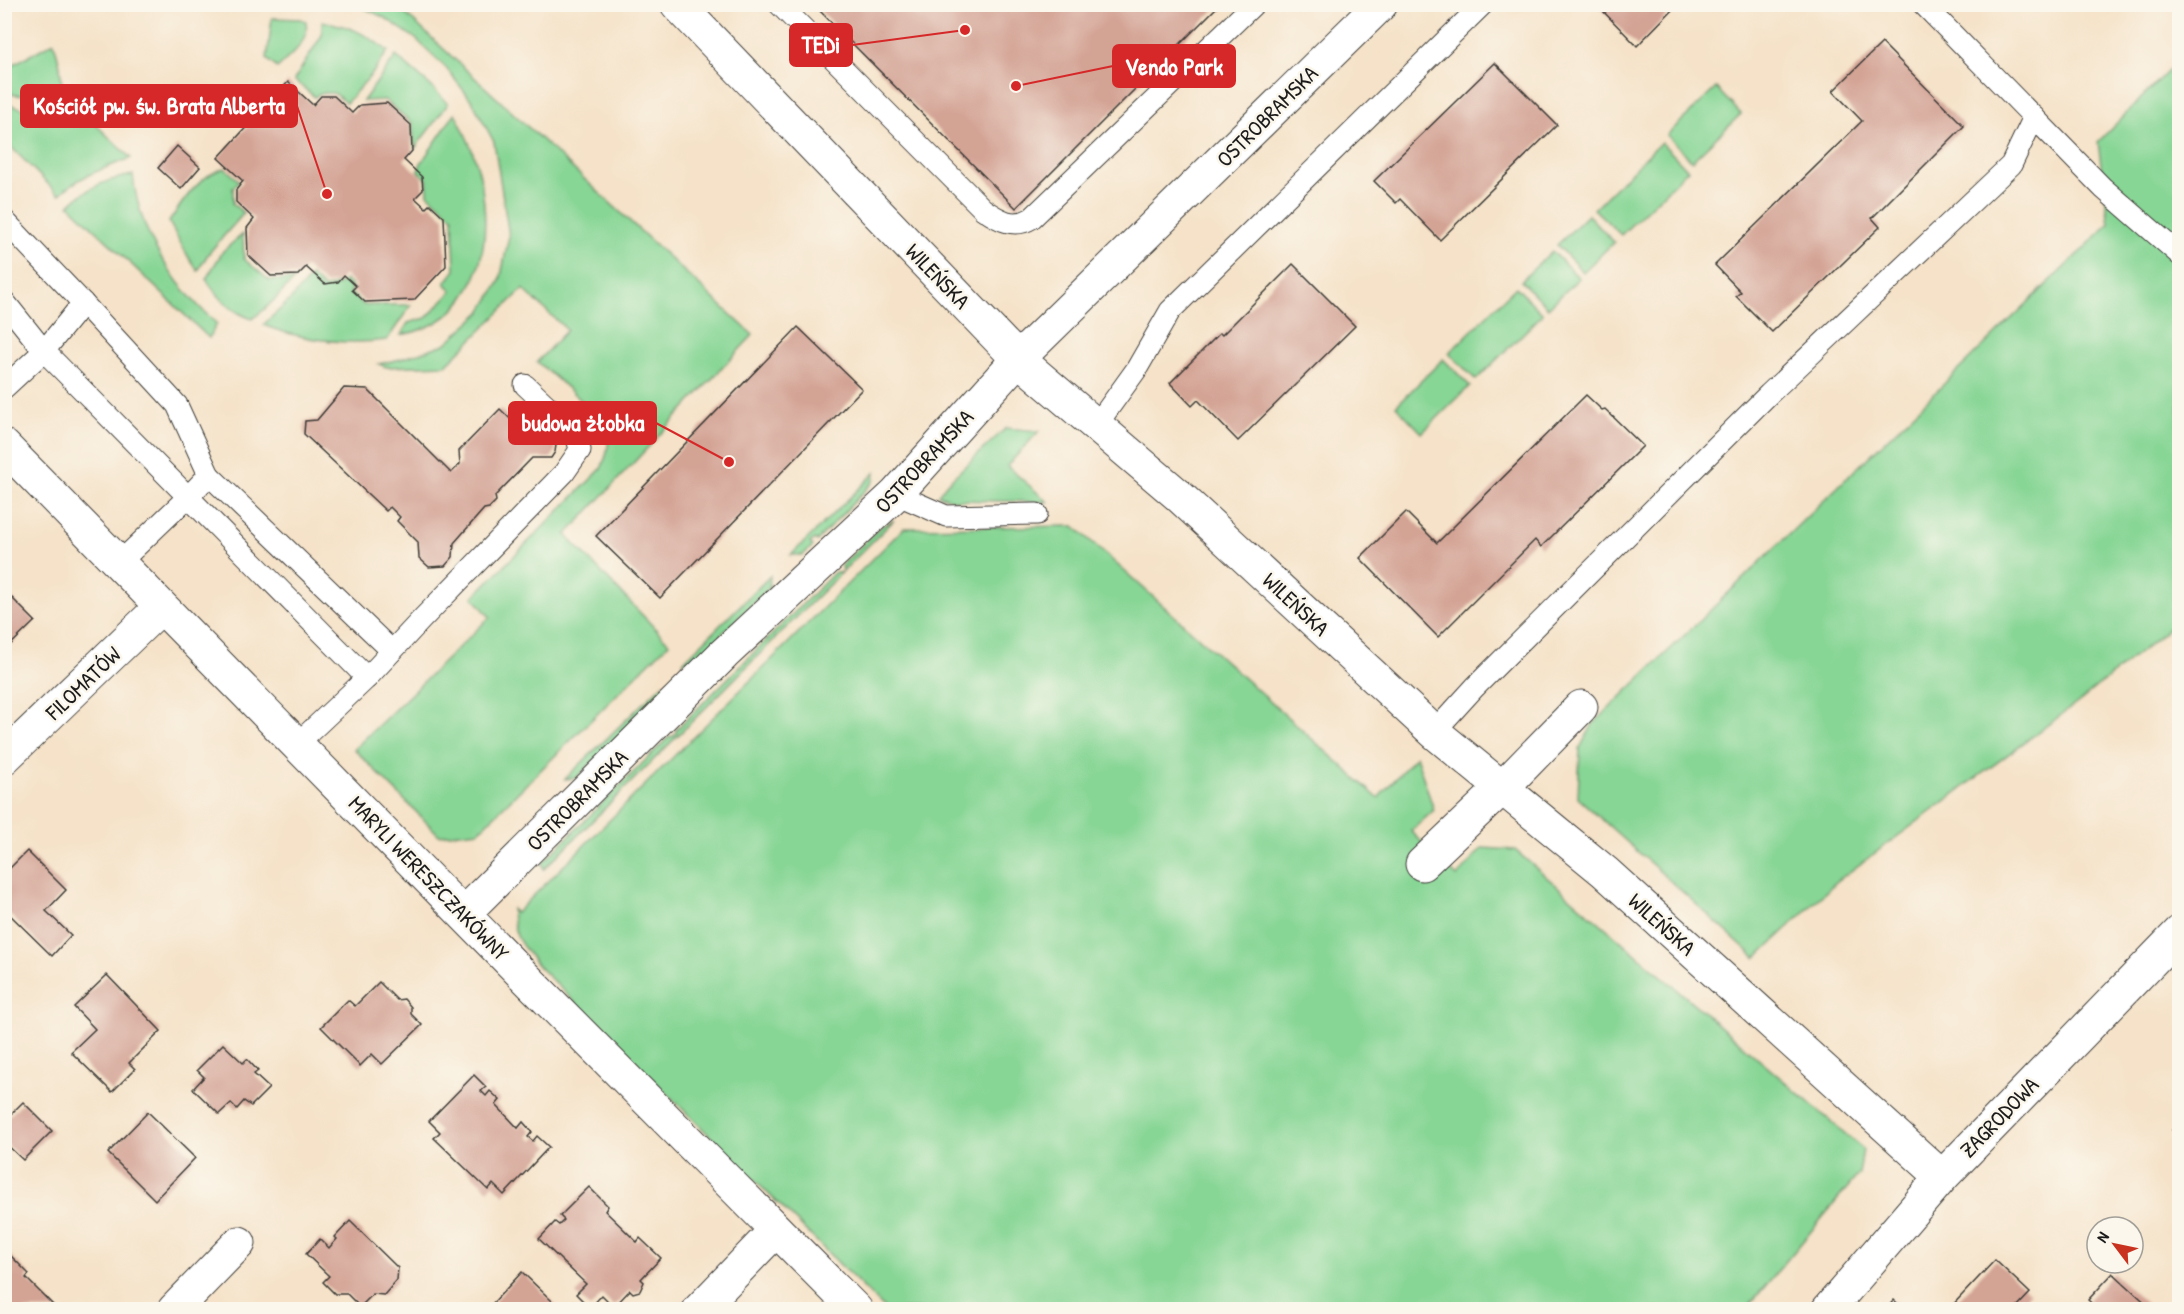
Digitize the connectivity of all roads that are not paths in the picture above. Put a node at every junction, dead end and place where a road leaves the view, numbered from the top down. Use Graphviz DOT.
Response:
graph roads {
  1 [pos="676,4"];
  2 [pos="779,4"];
  3 [pos="1254,4"];
  4 [pos="1381,4"];
  5 [pos="1483,4"];
  6 [pos="1923,4"];
  7 [pos="2034,117"];
  8 [pos="4,220"];
  9 [pos="2180,255"];
  10 [pos="4,301"];
  11 [pos="83,303"];
  12 [pos="44,351"];
  13 [pos="1018,359"];
  14 [pos="525,385"];
  15 [pos="4,388"];
  16 [pos="1095,427"];
  17 [pos="4,446"];
  18 [pos="208,475"];
  19 [pos="896,494"];
  20 [pos="188,497"];
  21 [pos="1036,514"];
  22 [pos="119,563"];
  23 [pos="161,607"];
  24 [pos="392,651"];
  25 [pos="367,678"];
  26 [pos="1581,707"];
  27 [pos="1434,732"];
  28 [pos="298,743"];
  29 [pos="4,758"];
  30 [pos="1503,787"];
  31 [pos="1422,864"];
  32 [pos="464,913"];
  33 [pos="2180,932"];
  34 [pos="1942,1177"];
  35 [pos="776,1230"];
  36 [pos="239,1243"];
  37 [pos="174,1310"];
  38 [pos="699,1310"];
  39 [pos="856,1310"];
  40 [pos="1828,1310"];
  1 -- 13 [label="street, WILEŃSKA"];
  2 -- 3 [label="lane"];
  4 -- 13 [label="street, OSTROBRAMSKA"];
  5 -- 16 [label="lane"];
  6 -- 7 [label="lane"];
  7 -- 9 [label="lane"];
  7 -- 27 [label="lane"];
  8 -- 11 [label="lane"];
  10 -- 12 [label="lane"];
  11 -- 12 [label="lane"];
  11 -- 18 [label="lane"];
  12 -- 15 [label="lane"];
  12 -- 20 [label="lane"];
  13 -- 16 [label="street, WILEŃSKA"];
  13 -- 19 [label="street, OSTROBRAMSKA"];
  14 -- 24 [label="lane"];
  16 -- 27 [label="street, WILEŃSKA"];
  17 -- 22 [label="street, MARYLI WERESZCZAKÓWNY"];
  18 -- 20 [label="lane"];
  18 -- 24 [label="lane"];
  19 -- 21 [label="lane"];
  19 -- 32 [label="street, OSTROBRAMSKA"];
  20 -- 22 [label="lane"];
  20 -- 25 [label="lane"];
  22 -- 23 [label="street, MARYLI WERESZCZAKÓWNY"];
  23 -- 28 [label="street, MARYLI WERESZCZAKÓWNY"];
  23 -- 29 [label="street, FILOMATÓW"];
  24 -- 25 [label="lane"];
  25 -- 28 [label="lane"];
  26 -- 30 [label="street"];
  27 -- 30 [label="street, WILEŃSKA"];
  28 -- 32 [label="street, MARYLI WERESZCZAKÓWNY"];
  30 -- 31 [label="street"];
  30 -- 34 [label="street, WILEŃSKA"];
  32 -- 35 [label="street, MARYLI WERESZCZAKÓWNY"];
  33 -- 34 [label="street, ZAGRODOWA"];
  34 -- 40 [label="street, ZAGRODOWA"];
  35 -- 38 [label="street"];
  35 -- 39 [label="street, MARYLI WERESZCZAKÓWNY"];
  36 -- 37 [label="street"];
}
